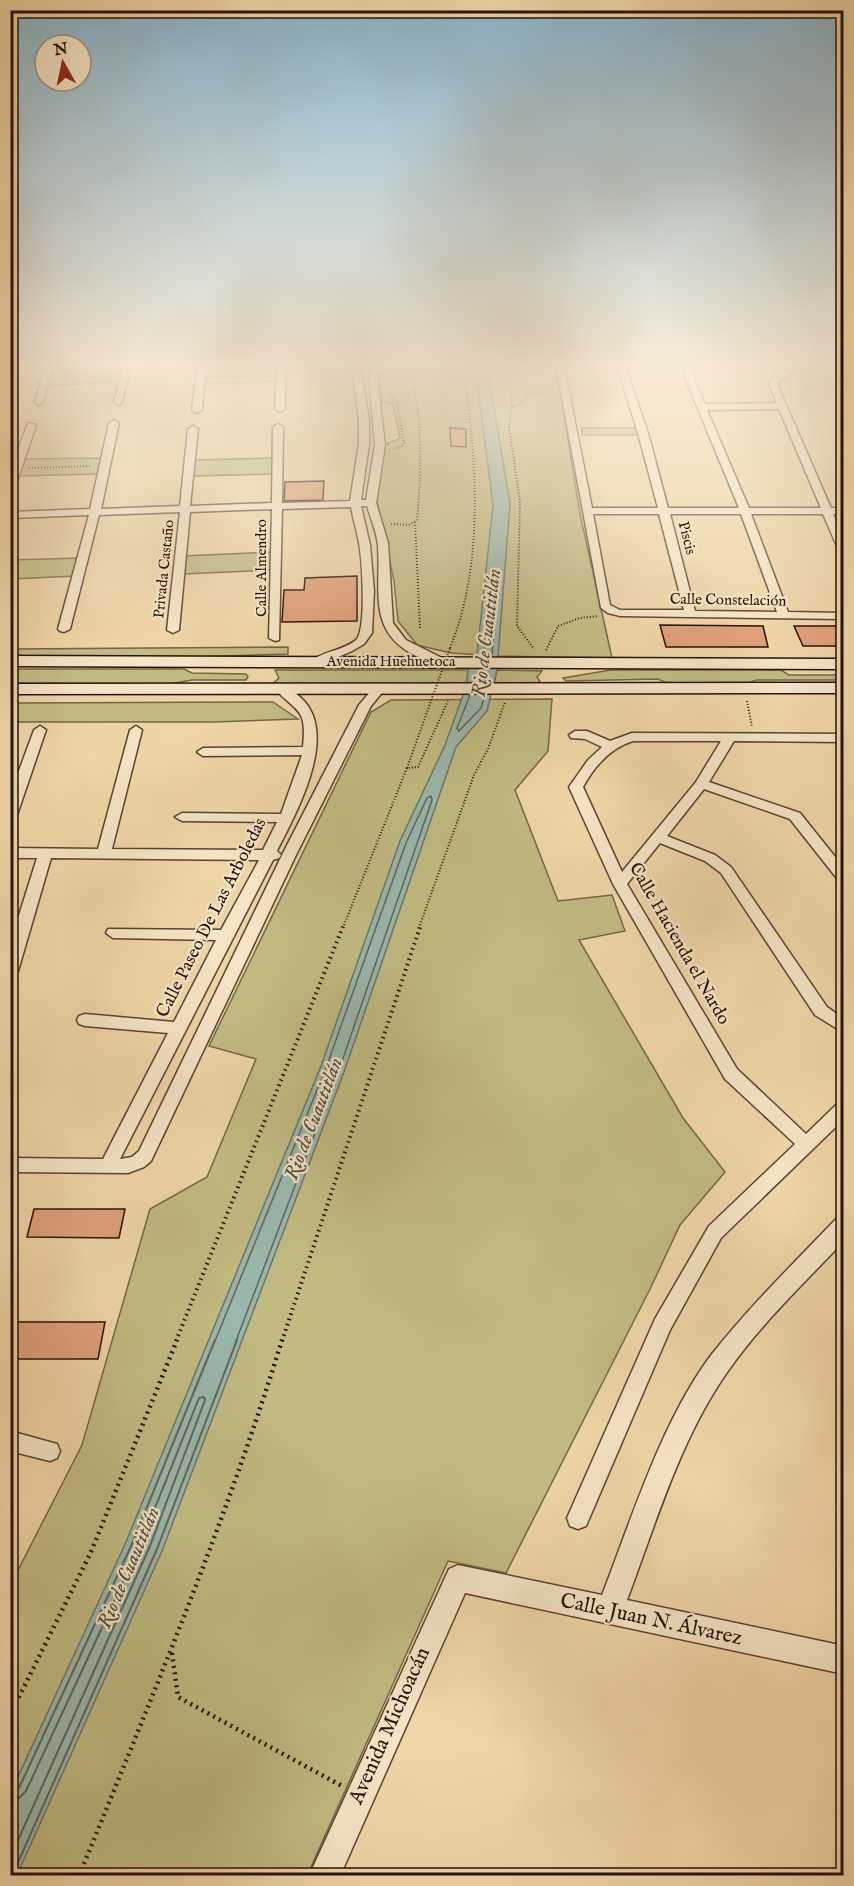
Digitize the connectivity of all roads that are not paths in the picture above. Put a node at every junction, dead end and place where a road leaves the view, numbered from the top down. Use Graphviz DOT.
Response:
graph roads {
  1 [pos="21,454"];
  2 [pos="108,454"];
  3 [pos="190,454"];
  4 [pos="277,454"];
  5 [pos="360,454"];
  6 [pos="379,454"];
  7 [pos="577,454"];
  8 [pos="649,454"];
  9 [pos="721,454"];
  10 [pos="802,454"];
  11 [pos="10,487"];
  12 [pos="355,504"];
  13 [pos="371,504"];
  14 [pos="276,507"];
  15 [pos="184,510"];
  16 [pos="589,511"];
  17 [pos="745,511"];
  18 [pos="828,511"];
  19 [pos="843,511"];
  20 [pos="95,512"];
  21 [pos="665,512"];
  22 [pos="10,515"];
  23 [pos="383,543"];
  24 [pos="365,545"];
  25 [pos="843,550"];
  26 [pos="691,615"];
  27 [pos="784,616"];
  28 [pos="843,616"];
  29 [pos="64,629"];
  30 [pos="173,630"];
  31 [pos="275,638"];
  32 [pos="10,661"];
  33 [pos="438,661"];
  34 [pos="316,662"];
  35 [pos="252,663"];
  36 [pos="550,663"];
  37 [pos="843,664"];
  38 [pos="843,687"];
  39 [pos="249,688"];
  40 [pos="561,688"];
  41 [pos="10,689"];
  42 [pos="281,689"];
  43 [pos="379,689"];
  44 [pos="40,730"];
  45 [pos="136,730"];
  46 [pos="575,735"];
  47 [pos="843,738"];
  48 [pos="729,739"];
  49 [pos="609,745"];
  50 [pos="309,751"];
  51 [pos="203,752"];
  52 [pos="701,784"];
  53 [pos="10,815"];
  54 [pos="182,817"];
  55 [pos="285,818"];
  56 [pos="660,838"];
  57 [pos="10,853"];
  58 [pos="45,853"];
  59 [pos="104,853"];
  60 [pos="267,855"];
  61 [pos="289,855"];
  62 [pos="843,878"];
  63 [pos="620,884"];
  64 [pos="113,933"];
  65 [pos="226,935"];
  66 [pos="10,971"];
  67 [pos="85,1020"];
  68 [pos="843,1026"];
  69 [pos="179,1028"];
  70 [pos="843,1108"];
  71 [pos="806,1144"];
  72 [pos="10,1165"];
  73 [pos="108,1166"];
  74 [pos="843,1226"];
  75 [pos="10,1441"];
  76 [pos="50,1451"];
  77 [pos="578,1518"];
  78 [pos="458,1578"];
  79 [pos="609,1611"];
  80 [pos="843,1660"];
  81 [pos="324,1875"];
  1 -- 11 [label="street"];
  2 -- 20 [label="street"];
  3 -- 15 [label="street, Privada Castaño"];
  4 -- 14 [label="street, Calle Almendro"];
  5 -- 12 [label="street"];
  6 -- 13 [label="street"];
  7 -- 16 [label="street"];
  8 -- 21 [label="street, Piscis"];
  9 -- 17 [label="street"];
  10 -- 18 [label="street"];
  12 -- 13 [label="street"];
  12 -- 14 [label="street"];
  12 -- 24 [label="street"];
  13 -- 23 [label="street"];
  14 -- 15 [label="street"];
  14 -- 31 [label="street, Calle Almendro"];
  15 -- 20 [label="street"];
  15 -- 30 [label="street, Privada Castaño"];
  16 -- 21 [label="street"];
  16 -- 26 [label="street, Calle Constelación"];
  17 -- 18 [label="street"];
  17 -- 21 [label="street"];
  17 -- 27 [label="street"];
  18 -- 19 [label="street"];
  18 -- 25 [label="street"];
  20 -- 22 [label="street"];
  20 -- 29 [label="street"];
  21 -- 26 [label="street, Piscis"];
  23 -- 24 [label="street"];
  23 -- 33 [label="street"];
  24 -- 34 [label="street"];
  26 -- 27 [label="street, Calle Constelación"];
  27 -- 28 [label="street, Calle Constelación"];
  32 -- 35 [label="main road, Avenida Huehuetoca"];
  33 -- 34 [label="main road, Avenida Huehuetoca"];
  33 -- 36 [label="main road, Avenida Huehuetoca"];
  34 -- 35 [label="main road, Avenida Huehuetoca"];
  35 -- 39 [label="main road"];
  36 -- 37 [label="main road, Avenida Huehuetoca"];
  36 -- 40 [label="main road"];
  38 -- 40 [label="main road, Avenida Huehuetoca"];
  39 -- 41 [label="main road, Avenida Huehuetoca"];
  39 -- 42 [label="main road, Avenida Huehuetoca"];
  40 -- 43 [label="main road, Avenida Huehuetoca"];
  42 -- 43 [label="main road, Avenida Huehuetoca"];
  42 -- 50 [label="street, Calle Paseo De Las Arboledas"];
  43 -- 61 [label="street"];
  44 -- 53 [label="street"];
  45 -- 59 [label="street"];
  46 -- 49 [label="street"];
  47 -- 48 [label="street"];
  48 -- 49 [label="street"];
  48 -- 52 [label="street"];
  49 -- 63 [label="street, Calle Hacienda el Nardo"];
  50 -- 51 [label="street"];
  50 -- 55 [label="street, Calle Paseo De Las Arboledas"];
  52 -- 56 [label="street"];
  52 -- 62 [label="street"];
  54 -- 55 [label="street"];
  55 -- 60 [label="street, Calle Paseo De Las Arboledas"];
  56 -- 63 [label="street"];
  56 -- 68 [label="street"];
  57 -- 58 [label="street"];
  58 -- 59 [label="street"];
  58 -- 66 [label="street"];
  59 -- 60 [label="street"];
  60 -- 61 [label="street"];
  60 -- 65 [label="street, Calle Paseo De Las Arboledas"];
  61 -- 73 [label="street"];
  63 -- 71 [label="street, Calle Hacienda el Nardo"];
  64 -- 65 [label="street"];
  65 -- 69 [label="street, Calle Paseo De Las Arboledas"];
  67 -- 69 [label="street"];
  69 -- 73 [label="street, Calle Paseo De Las Arboledas"];
  70 -- 71 [label="street"];
  71 -- 77 [label="street"];
  72 -- 73 [label="street"];
  74 -- 79 [label="street"];
  75 -- 76 [label="street"];
  78 -- 79 [label="street, Calle Juan N. Álvarez"];
  78 -- 81 [label="street, Avenida Michoacán"];
  79 -- 80 [label="street, Calle Juan N. Álvarez"];
}
